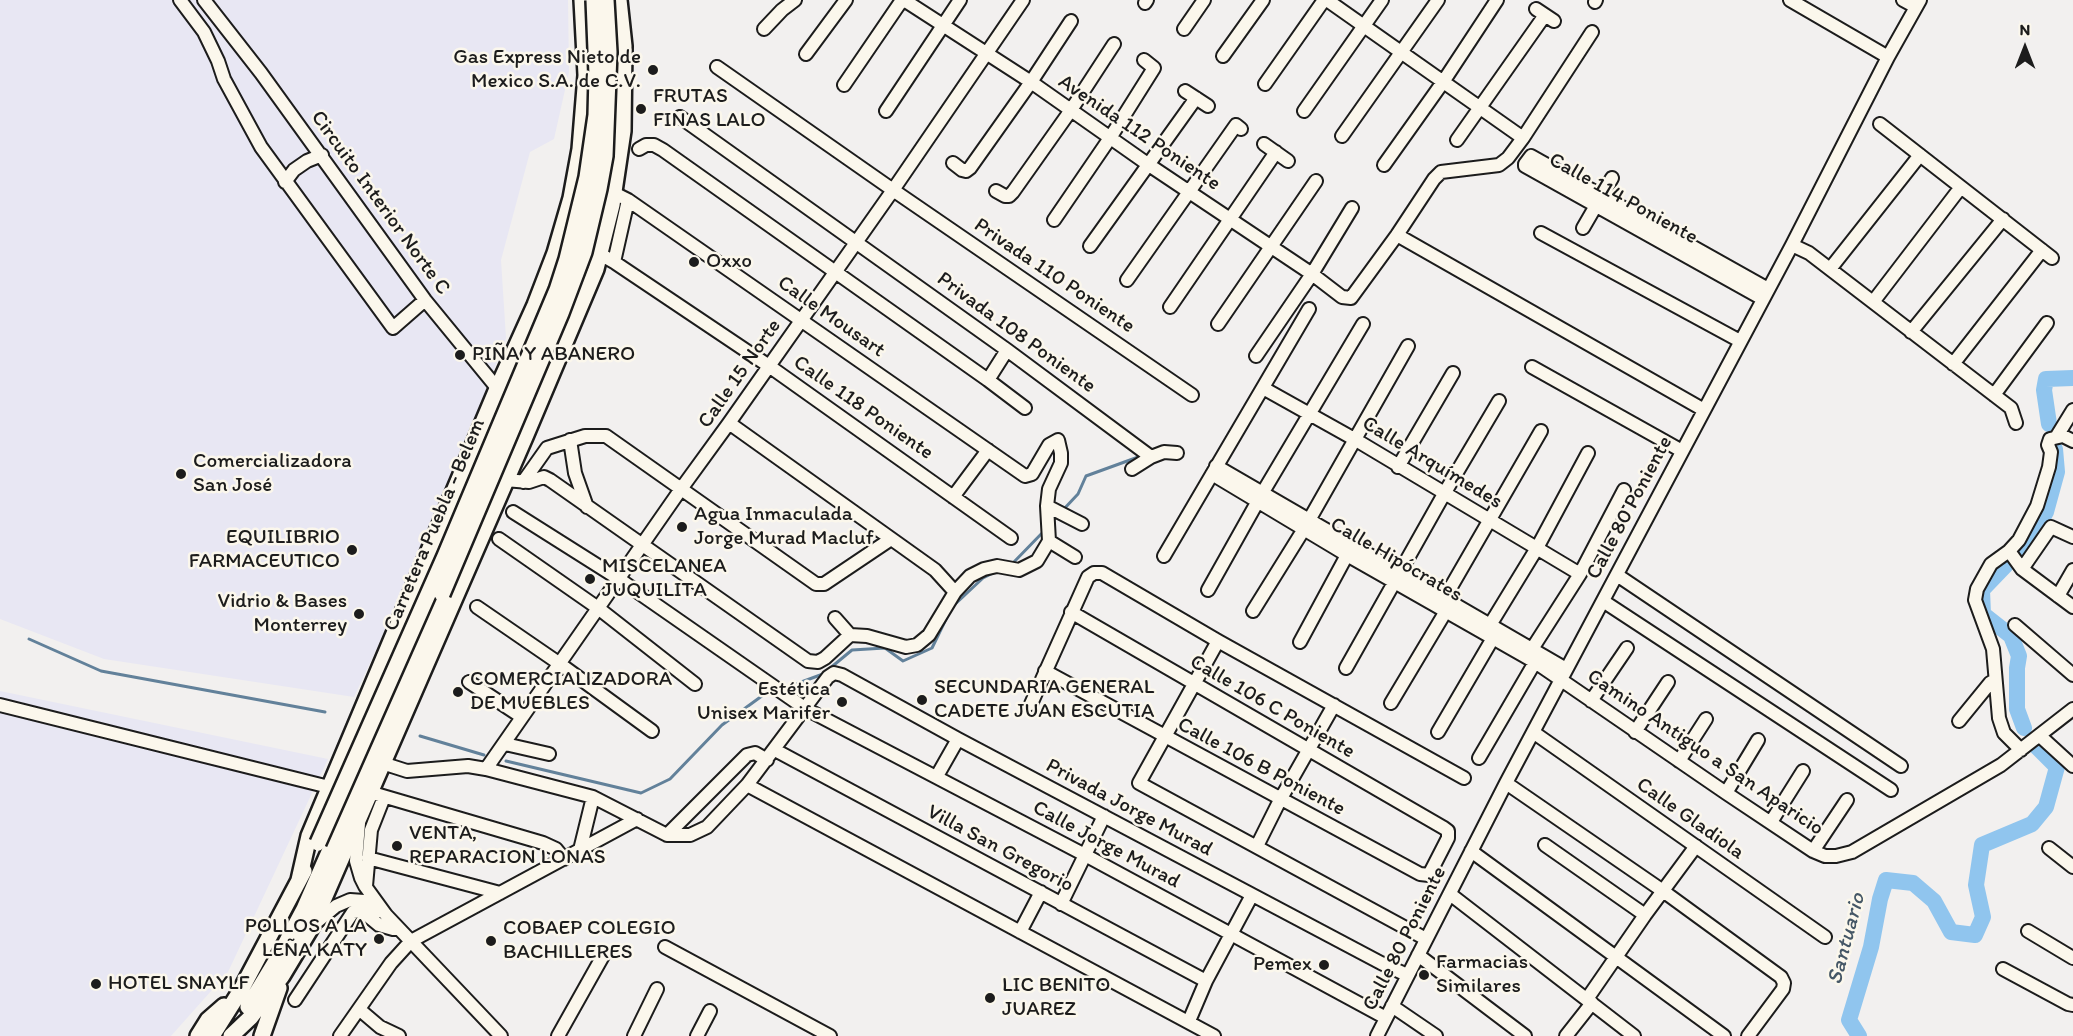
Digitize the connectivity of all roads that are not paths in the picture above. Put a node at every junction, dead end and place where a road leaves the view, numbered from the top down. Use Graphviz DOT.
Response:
graph roads {
  1 [pos="180,0"];
  2 [pos="204,0"];
  3 [pos="582,0"];
  4 [pos="594,0"];
  5 [pos="606,0"];
  6 [pos="618,0"];
  7 [pos="795,0"];
  8 [pos="846,0"];
  9 [pos="903,0"];
  10 [pos="960,0"];
  11 [pos="1023,0"];
  12 [pos="1204,0"];
  13 [pos="1263,0"];
  14 [pos="1326,0"];
  15 [pos="1382,0"];
  16 [pos="1438,0"];
  17 [pos="1497,0"];
  18 [pos="1791,0"];
  19 [pos="1903,0"];
  20 [pos="1918,4"];
  21 [pos="1545,15"];
  22 [pos="1071,21"];
  23 [pos="943,24"];
  24 [pos="1364,27"];
  25 [pos="764,29"];
  26 [pos="1184,29"];
  27 [pos="1592,32"];
  28 [pos="1114,44"];
  29 [pos="1401,52"];
  30 [pos="806,54"];
  31 [pos="986,54"];
  32 [pos="1223,56"];
  33 [pos="1888,57"];
  34 [pos="1143,60"];
  35 [pos="717,67"];
  36 [pos="1031,82"];
  37 [pos="1443,82"];
  38 [pos="1265,84"];
  39 [pos="844,85"];
  40 [pos="1185,91"];
  41 [pos="1196,98"];
  42 [pos="1208,106"];
  43 [pos="1479,107"];
  44 [pos="1071,110"];
  45 [pos="886,111"];
  46 [pos="1304,111"];
  47 [pos="680,117"];
  48 [pos="1880,124"];
  49 [pos="1238,127"];
  50 [pos="1342,136"];
  51 [pos="1110,138"];
  52 [pos="1523,138"];
  53 [pos="1457,140"];
  54 [pos="1264,144"];
  55 [pos="639,148"];
  56 [pos="1276,152"];
  57 [pos="322,155"];
  58 [pos="1920,155"];
  59 [pos="1288,161"];
  60 [pos="953,163"];
  61 [pos="1149,165"];
  62 [pos="1384,165"];
  63 [pos="1612,178"];
  64 [pos="1316,181"];
  65 [pos="285,182"];
  66 [pos="1961,187"];
  67 [pos="893,190"];
  68 [pos="996,191"];
  69 [pos="1190,192"];
  70 [pos="621,196"];
  71 [pos="1599,201"];
  72 [pos="1352,208"];
  73 [pos="1230,218"];
  74 [pos="2003,219"];
  75 [pos="1053,220"];
  76 [pos="1582,228"];
  77 [pos="1541,233"];
  78 [pos="1397,236"];
  79 [pos="857,242"];
  80 [pos="1792,245"];
  81 [pos="1090,246"];
  82 [pos="1270,247"];
  83 [pos="600,254"];
  84 [pos="614,262"];
  85 [pos="1830,269"];
  86 [pos="836,272"];
  87 [pos="1312,274"];
  88 [pos="1127,280"];
  89 [pos="1766,294"];
  90 [pos="425,300"];
  91 [pos="1873,302"];
  92 [pos="1170,307"];
  93 [pos="1309,309"];
  94 [pos="802,321"];
  95 [pos="2047,322"];
  96 [pos="1218,324"];
  97 [pos="1363,324"];
  98 [pos="1911,332"];
  99 [pos="1740,341"];
  100 [pos="1408,346"];
  101 [pos="516,348"];
  102 [pos="1007,350"];
  103 [pos="1256,356"];
  104 [pos="1953,363"];
  105 [pos="769,366"];
  106 [pos="1532,367"];
  107 [pos="554,368"];
  108 [pos="1453,373"];
  109 [pos="988,380"];
  110 [pos="1263,388"];
  111 [pos="497,389"];
  112 [pos="1192,395"];
  113 [pos="1994,395"];
  114 [pos="1499,401"];
  115 [pos="1025,408"];
  116 [pos="1704,411"];
  117 [pos="2073,411"];
  118 [pos="1309,414"];
  119 [pos="729,423"];
  120 [pos="2016,423"];
  121 [pos="530,425"];
  122 [pos="1541,432"];
  123 [pos="2057,436"];
  124 [pos="478,439"];
  125 [pos="570,440"];
  126 [pos="1356,440"];
  127 [pos="2073,441"];
  128 [pos="988,450"];
  129 [pos="1682,451"];
  130 [pos="1177,453"];
  131 [pos="1588,453"];
  132 [pos="1151,457"];
  133 [pos="514,461"];
  134 [pos="1398,467"];
  135 [pos="1132,469"];
  136 [pos="1214,470"];
  137 [pos="506,480"];
  138 [pos="524,482"];
  139 [pos="681,489"];
  140 [pos="1624,490"];
  141 [pos="1444,494"];
  142 [pos="953,497"];
  143 [pos="1260,497"];
  144 [pos="1047,506"];
  145 [pos="587,507"];
  146 [pos="513,512"];
  147 [pos="1490,521"];
  148 [pos="1082,524"];
  149 [pos="1306,525"];
  150 [pos="2073,537"];
  151 [pos="1011,538"];
  152 [pos="499,539"];
  153 [pos="891,539"];
  154 [pos="1049,541"];
  155 [pos="642,546"];
  156 [pos="1537,548"];
  157 [pos="2009,551"];
  158 [pos="1347,555"];
  159 [pos="1075,556"];
  160 [pos="1164,556"];
  161 [pos="2022,569"];
  162 [pos="2073,570"];
  163 [pos="1580,574"];
  164 [pos="1617,575"];
  165 [pos="1397,577"];
  166 [pos="619,579"];
  167 [pos="1208,590"];
  168 [pos="955,592"];
  169 [pos="2058,596"];
  170 [pos="1603,601"];
  171 [pos="477,607"];
  172 [pos="2073,607"];
  173 [pos="598,608"];
  174 [pos="1452,609"];
  175 [pos="1253,611"];
  176 [pos="1071,612"];
  177 [pos="835,618"];
  178 [pos="1490,625"];
  179 [pos="2015,625"];
  180 [pos="850,635"];
  181 [pos="1493,638"];
  182 [pos="1218,641"];
  183 [pos="1300,642"];
  184 [pos="1627,648"];
  185 [pos="1536,654"];
  186 [pos="561,664"];
  187 [pos="1346,668"];
  188 [pos="1045,671"];
  189 [pos="1564,674"];
  190 [pos="2073,675"];
  191 [pos="1995,680"];
  192 [pos="469,682"];
  193 [pos="1668,682"];
  194 [pos="695,684"];
  195 [pos="1195,685"];
  196 [pos="1592,701"];
  197 [pos="1391,703"];
  198 [pos="1031,704"];
  199 [pos="0,705"];
  200 [pos="1334,705"];
  201 [pos="806,709"];
  202 [pos="2073,709"];
  203 [pos="522,717"];
  204 [pos="1706,719"];
  205 [pos="1959,722"];
  206 [pos="652,731"];
  207 [pos="1438,732"];
  208 [pos="1533,732"];
  209 [pos="1635,732"];
  210 [pos="2040,736"];
  211 [pos="1165,738"];
  212 [pos="958,739"];
  213 [pos="1758,740"];
  214 [pos="505,744"];
  215 [pos="775,750"];
  216 [pos="2021,750"];
  217 [pos="1308,751"];
  218 [pos="549,754"];
  219 [pos="1479,758"];
  220 [pos="767,760"];
  221 [pos="1679,761"];
  222 [pos="382,763"];
  223 [pos="1901,766"];
  224 [pos="2073,766"];
  225 [pos="486,769"];
  226 [pos="1803,771"];
  227 [pos="937,776"];
  228 [pos="1464,778"];
  229 [pos="1506,783"];
  230 [pos="747,785"];
  231 [pos="329,787"];
  232 [pos="1891,790"];
  233 [pos="1726,793"];
  234 [pos="377,795"];
  235 [pos="593,796"];
  236 [pos="1280,800"];
  237 [pos="1847,800"];
  238 [pos="359,816"];
  239 [pos="1104,816"];
  240 [pos="637,819"];
  241 [pos="1771,822"];
  242 [pos="667,836"];
  243 [pos="1545,845"];
  244 [pos="1257,846"];
  245 [pos="1696,846"];
  246 [pos="2049,848"];
  247 [pos="580,850"];
  248 [pos="1472,851"];
  249 [pos="1813,851"];
  250 [pos="1085,855"];
  251 [pos="368,858"];
  252 [pos="564,859"];
  253 [pos="2073,867"];
  254 [pos="1429,875"];
  255 [pos="299,880"];
  256 [pos="365,886"];
  257 [pos="1663,891"];
  258 [pos="1041,892"];
  259 [pos="500,893"];
  260 [pos="1450,894"];
  261 [pos="1252,895"];
  262 [pos="1061,904"];
  263 [pos="386,915"];
  264 [pos="1645,915"];
  265 [pos="312,926"];
  266 [pos="399,929"];
  267 [pos="2028,931"];
  268 [pos="1020,932"];
  269 [pos="1231,934"];
  270 [pos="1826,937"];
  271 [pos="1426,939"];
  272 [pos="411,941"];
  273 [pos="665,947"];
  274 [pos="604,954"];
  275 [pos="1418,955"];
  276 [pos="1616,958"];
  277 [pos="2073,958"];
  278 [pos="2003,969"];
  279 [pos="1407,975"];
  280 [pos="282,976"];
  281 [pos="1206,981"];
  282 [pos="657,989"];
  283 [pos="236,997"];
  284 [pos="295,1000"];
  285 [pos="1589,1001"];
  286 [pos="2073,1005"];
  287 [pos="1392,1006"];
  288 [pos="360,1010"];
  289 [pos="710,1011"];
  290 [pos="1386,1018"];
  291 [pos="1189,1021"];
  292 [pos="198,1036"];
  293 [pos="212,1036"];
  294 [pos="231,1036"];
  295 [pos="262,1036"];
  296 [pos="340,1036"];
  297 [pos="399,1036"];
  298 [pos="501,1036"];
  299 [pos="558,1036"];
  300 [pos="634,1036"];
  301 [pos="697,1036"];
  302 [pos="830,1036"];
  303 [pos="1214,1036"];
  304 [pos="1377,1036"];
  305 [pos="1436,1036"];
  306 [pos="1525,1036"];
  307 [pos="1566,1036"];
  308 [pos="1634,1036"];
  309 [pos="1724,1036"];
  310 [pos="1748,1036"];
  1 -- 65 [label="street"];
  2 -- 57 [label="street, Circuito Interior Norte C"];
  3 -- 101 [label="main road"];
  4 -- 255 [label="main road, Carretera Puebla - Belem, bridge"];
  5 -- 294 [label="main road, Carretera Puebla - Belem, bridge"];
  6 -- 70 [label="main road"];
  7 -- 25 [label="street"];
  8 -- 30 [label="street"];
  9 -- 23 [label="street, Avenida 112 Poniente"];
  9 -- 39 [label="street"];
  10 -- 23 [label="street"];
  11 -- 31 [label="street, Calle 15 Norte"];
  12 -- 26 [label="street"];
  13 -- 32 [label="street"];
  14 -- 24 [label="street"];
  14 -- 38 [label="street"];
  15 -- 24 [label="street"];
  16 -- 29 [label="street"];
  17 -- 37 [label="street"];
  18 -- 33 [label="street"];
  19 -- 20 [label="street"];
  20 -- 33 [label="street, Calle 80 Poniente"];
  21 -- 43 [label="street"];
  22 -- 36 [label="street"];
  23 -- 31 [label="street, Avenida 112 Poniente"];
  23 -- 45 [label="street"];
  24 -- 29 [label="street"];
  24 -- 46 [label="street"];
  27 -- 52 [label="street"];
  28 -- 44 [label="street"];
  29 -- 37 [label="street"];
  29 -- 50 [label="street"];
  31 -- 36 [label="street, Avenida 112 Poniente"];
  31 -- 67 [label="street, Calle 15 Norte"];
  33 -- 80 [label="street, Calle 80 Poniente"];
  34 -- 51 [label="street"];
  35 -- 67 [label="street, Privada 110 Poniente"];
  36 -- 44 [label="street, Avenida 112 Poniente"];
  36 -- 60 [label="street"];
  37 -- 43 [label="street"];
  37 -- 62 [label="street"];
  40 -- 41 [label="street"];
  41 -- 42 [label="street"];
  41 -- 61 [label="street"];
  43 -- 52 [label="street"];
  43 -- 53 [label="street"];
  44 -- 51 [label="street, Avenida 112 Poniente"];
  44 -- 68 [label="street"];
  47 -- 79 [label="street, Privada 108 Poniente"];
  48 -- 58 [label="street"];
  49 -- 69 [label="street"];
  51 -- 61 [label="street, Avenida 112 Poniente"];
  51 -- 75 [label="street"];
  52 -- 78 [label="street"];
  54 -- 56 [label="street"];
  55 -- 86 [label="street"];
  56 -- 59 [label="street"];
  56 -- 73 [label="street"];
  57 -- 65 [label="street"];
  57 -- 90 [label="street, Circuito Interior Norte C"];
  58 -- 66 [label="street"];
  58 -- 85 [label="street"];
  61 -- 69 [label="street, Avenida 112 Poniente"];
  61 -- 81 [label="street"];
  63 -- 71 [label="street"];
  64 -- 82 [label="street"];
  65 -- 90 [label="street"];
  66 -- 74 [label="street"];
  66 -- 91 [label="street"];
  67 -- 79 [label="street, Calle 15 Norte"];
  67 -- 112 [label="street, Privada 110 Poniente"];
  69 -- 73 [label="street, Avenida 112 Poniente"];
  69 -- 88 [label="street"];
  70 -- 83 [label="main road"];
  70 -- 84 [label="street"];
  70 -- 94 [label="street, Calle Mousart"];
  71 -- 71 [label="street, Calle 114 Poniente"];
  71 -- 76 [label="street"];
  71 -- 89 [label="street, Calle 114 Poniente"];
  72 -- 87 [label="street"];
  73 -- 82 [label="street, Avenida 112 Poniente"];
  73 -- 92 [label="street"];
  74 -- 98 [label="street"];
  74 -- 104 [label="street"];
  77 -- 99 [label="street"];
  78 -- 87 [label="street, Avenida 112 Poniente"];
  78 -- 116 [label="street"];
  79 -- 86 [label="street, Calle 15 Norte"];
  79 -- 102 [label="street, Privada 108 Poniente"];
  80 -- 85 [label="street"];
  80 -- 89 [label="street, Calle 80 Poniente"];
  82 -- 87 [label="street, Avenida 112 Poniente"];
  82 -- 96 [label="street"];
  83 -- 84 [label="street, Calle 118 Poniente"];
  83 -- 107 [label="main road"];
  84 -- 105 [label="street, Calle 118 Poniente"];
  85 -- 91 [label="street"];
  86 -- 94 [label="street, Calle 15 Norte"];
  86 -- 109 [label="street"];
  87 -- 103 [label="street"];
  89 -- 99 [label="street, Calle 80 Poniente"];
  90 -- 111 [label="street, Circuito Interior Norte C"];
  91 -- 98 [label="street"];
  93 -- 110 [label="street"];
  94 -- 105 [label="street, Calle 15 Norte"];
  94 -- 128 [label="street, Calle Mousart"];
  95 -- 113 [label="street"];
  97 -- 118 [label="street"];
  98 -- 104 [label="street"];
  99 -- 116 [label="street, Calle 80 Poniente"];
  100 -- 126 [label="street"];
  101 -- 107 [label="main road"];
  101 -- 111 [label="main road"];
  102 -- 109 [label="street"];
  102 -- 132 [label="street, Privada 108 Poniente"];
  104 -- 113 [label="street"];
  105 -- 119 [label="street, Calle 15 Norte"];
  105 -- 142 [label="street, Calle 118 Poniente"];
  106 -- 129 [label="street"];
  107 -- 121 [label="main road"];
  108 -- 134 [label="street"];
  109 -- 115 [label="street"];
  110 -- 118 [label="street, Calle Arquímedes"];
  110 -- 136 [label="street"];
  111 -- 121 [label="street, Circuito Interior Norte C"];
  111 -- 124 [label="main road"];
  113 -- 120 [label="street"];
  114 -- 141 [label="street"];
  116 -- 129 [label="street, Calle 80 Poniente"];
  117 -- 123 [label="street"];
  118 -- 126 [label="street, Calle Arquímedes"];
  118 -- 143 [label="street"];
  119 -- 139 [label="street, Calle 15 Norte"];
  119 -- 153 [label="street"];
  121 -- 133 [label="main road"];
  122 -- 147 [label="street"];
  123 -- 127 [label="street"];
  123 -- 157 [label="street"];
  124 -- 133 [label="main road"];
  124 -- 231 [label="main road"];
  125 -- 138 [label="street"];
  125 -- 139 [label="street"];
  125 -- 145 [label="street"];
  126 -- 134 [label="street, Calle Arquímedes"];
  126 -- 149 [label="street"];
  128 -- 142 [label="street"];
  128 -- 144 [label="street, Calle Mousart"];
  129 -- 164 [label="street, Calle 80 Poniente"];
  130 -- 132 [label="street"];
  131 -- 156 [label="street"];
  132 -- 135 [label="street"];
  133 -- 137 [label="main road"];
  134 -- 141 [label="street, Calle Arquímedes"];
  136 -- 143 [label="street, Calle Hipócrates"];
  136 -- 160 [label="street"];
  137 -- 138 [label="street"];
  137 -- 222 [label="main road"];
  138 -- 145 [label="street"];
  139 -- 153 [label="street"];
  139 -- 155 [label="street, Calle 15 Norte"];
  140 -- 163 [label="street"];
  141 -- 147 [label="street, Calle Arquímedes"];
  141 -- 165 [label="street"];
  142 -- 151 [label="street, Calle 118 Poniente"];
  143 -- 149 [label="street, Calle Hipócrates"];
  143 -- 167 [label="street"];
  144 -- 148 [label="street"];
  144 -- 154 [label="street"];
  145 -- 155 [label="street"];
  146 -- 166 [label="street, Calle Jorge Murad"];
  147 -- 156 [label="street, Calle Arquímedes"];
  147 -- 174 [label="street"];
  149 -- 158 [label="street, Calle Hipócrates"];
  149 -- 165 [label="street, Calle Hipócrates"];
  149 -- 175 [label="street"];
  150 -- 161 [label="street"];
  152 -- 173 [label="street"];
  153 -- 168 [label="street"];
  154 -- 159 [label="street"];
  154 -- 168 [label="street"];
  155 -- 166 [label="street, Calle 15 Norte"];
  155 -- 180 [label="street"];
  156 -- 163 [label="street, Calle Arquímedes"];
  156 -- 178 [label="street"];
  157 -- 161 [label="street"];
  157 -- 191 [label="street"];
  158 -- 165 [label="street, Calle Hipócrates"];
  158 -- 183 [label="street"];
  161 -- 169 [label="street"];
  162 -- 169 [label="street"];
  163 -- 185 [label="street"];
  164 -- 170 [label="street, Calle 80 Poniente"];
  164 -- 223 [label="street"];
  165 -- 174 [label="street, Calle Hipócrates"];
  165 -- 187 [label="street"];
  166 -- 173 [label="street, Calle 15 Norte"];
  166 -- 201 [label="street, Calle Jorge Murad"];
  168 -- 180 [label="street"];
  169 -- 172 [label="street"];
  170 -- 189 [label="street, Calle 80 Poniente"];
  170 -- 232 [label="street"];
  171 -- 186 [label="street"];
  173 -- 186 [label="street, Calle 15 Norte"];
  173 -- 194 [label="street"];
  174 -- 178 [label="street, Calle Hipócrates"];
  174 -- 181 [label="street, Calle Hipócrates"];
  174 -- 197 [label="street"];
  176 -- 182 [label="street"];
  176 -- 188 [label="street"];
  176 -- 195 [label="street, Calle 106 C Poniente"];
  177 -- 180 [label="street"];
  178 -- 185 [label="street, Calle Hipócrates"];
  179 -- 190 [label="street"];
  181 -- 185 [label="street, Calle Hipócrates"];
  181 -- 207 [label="street"];
  182 -- 195 [label="street"];
  182 -- 200 [label="street"];
  184 -- 196 [label="street"];
  185 -- 189 [label="street, Calle Hipócrates"];
  185 -- 219 [label="street"];
  186 -- 203 [label="street, Calle 15 Norte"];
  186 -- 206 [label="street"];
  188 -- 198 [label="street"];
  188 -- 211 [label="street, Calle 106 B Poniente"];
  189 -- 196 [label="street, Camino Antiguo a San Aparicio"];
  189 -- 208 [label="street, Calle 80 Poniente"];
  191 -- 205 [label="street"];
  191 -- 216 [label="street"];
  192 -- 203 [label="street"];
  193 -- 209 [label="street"];
  195 -- 211 [label="street"];
  195 -- 217 [label="street, Calle 106 C Poniente"];
  196 -- 209 [label="street, Camino Antiguo a San Aparicio"];
  199 -- 231 [label="street"];
  200 -- 217 [label="street"];
  200 -- 228 [label="street"];
  201 -- 212 [label="street, Privada Jorge Murad"];
  201 -- 215 [label="street"];
  201 -- 227 [label="street, Calle Jorge Murad"];
  202 -- 210 [label="street, Camino Antiguo a San Aparicio"];
  203 -- 214 [label="street, Calle 15 Norte"];
  204 -- 221 [label="street"];
  208 -- 229 [label="street, Calle 80 Poniente"];
  208 -- 245 [label="street, Calle Gladiola"];
  209 -- 221 [label="street, Camino Antiguo a San Aparicio"];
  210 -- 216 [label="street, Camino Antiguo a San Aparicio"];
  210 -- 224 [label="street"];
  211 -- 236 [label="street, Calle 106 B Poniente"];
  211 -- 244 [label="street"];
  212 -- 227 [label="street"];
  212 -- 239 [label="street, Privada Jorge Murad"];
  213 -- 233 [label="street"];
  214 -- 218 [label="street"];
  214 -- 225 [label="street, Calle 15 Norte"];
  215 -- 220 [label="street"];
  215 -- 258 [label="street, Villa San Gregorio"];
  216 -- 249 [label="street, Camino Antiguo a San Aparicio"];
  217 -- 236 [label="street"];
  217 -- 254 [label="street, Calle 106 C Poniente"];
  220 -- 230 [label="street"];
  220 -- 242 [label="street"];
  221 -- 233 [label="street, Camino Antiguo a San Aparicio"];
  222 -- 225 [label="street"];
  222 -- 234 [label="main road"];
  225 -- 235 [label="street"];
  226 -- 241 [label="street"];
  227 -- 250 [label="street, Calle Jorge Murad"];
  229 -- 248 [label="street, Calle 80 Poniente"];
  229 -- 257 [label="street"];
  230 -- 242 [label="street"];
  230 -- 268 [label="street"];
  231 -- 255 [label="main road"];
  233 -- 241 [label="street, Camino Antiguo a San Aparicio"];
  234 -- 238 [label="main road"];
  234 -- 251 [label="street"];
  234 -- 252 [label="street"];
  235 -- 240 [label="street"];
  235 -- 247 [label="street"];
  236 -- 244 [label="street"];
  236 -- 254 [label="street, Calle 106 B Poniente"];
  237 -- 249 [label="street"];
  238 -- 256 [label="street"];
  238 -- 265 [label="main road"];
  239 -- 250 [label="street"];
  239 -- 261 [label="street, Privada Jorge Murad"];
  240 -- 242 [label="street"];
  240 -- 247 [label="street"];
  241 -- 249 [label="street, Camino Antiguo a San Aparicio"];
  243 -- 264 [label="street"];
  244 -- 271 [label="street"];
  245 -- 257 [label="street"];
  245 -- 270 [label="street, Calle Gladiola"];
  246 -- 253 [label="street"];
  247 -- 252 [label="street"];
  248 -- 260 [label="street, Calle 80 Poniente"];
  248 -- 276 [label="street"];
  250 -- 262 [label="street"];
  250 -- 269 [label="street, Calle Jorge Murad"];
  251 -- 256 [label="street"];
  251 -- 259 [label="street"];
  252 -- 259 [label="street"];
  255 -- 283 [label="main road, Carretera Puebla - Belem"];
  256 -- 263 [label="street"];
  257 -- 264 [label="street"];
  257 -- 310 [label="street"];
  258 -- 262 [label="street, Villa San Gregorio"];
  258 -- 268 [label="street"];
  259 -- 272 [label="street"];
  260 -- 271 [label="street, Calle 80 Poniente"];
  260 -- 285 [label="street"];
  261 -- 269 [label="street"];
  261 -- 279 [label="street, Privada Jorge Murad"];
  262 -- 281 [label="street, Villa San Gregorio"];
  263 -- 265 [label="street"];
  263 -- 266 [label="street"];
  264 -- 276 [label="street"];
  265 -- 280 [label="main road"];
  266 -- 272 [label="street"];
  266 -- 284 [label="street"];
  267 -- 277 [label="street"];
  268 -- 291 [label="street"];
  269 -- 281 [label="street"];
  269 -- 290 [label="street, Calle Jorge Murad"];
  271 -- 275 [label="street, Calle 80 Poniente"];
  272 -- 288 [label="street"];
  272 -- 298 [label="street"];
  273 -- 302 [label="street"];
  274 -- 299 [label="street"];
  275 -- 279 [label="street, Calle 80 Poniente"];
  275 -- 306 [label="street"];
  276 -- 285 [label="street"];
  276 -- 309 [label="street"];
  278 -- 286 [label="street"];
  279 -- 287 [label="street, Calle 80 Poniente"];
  280 -- 294 [label="main road"];
  280 -- 295 [label="main road"];
  281 -- 291 [label="street"];
  282 -- 300 [label="street"];
  283 -- 292 [label="main road"];
  283 -- 293 [label="main road, Carretera Puebla - Belem"];
  285 -- 307 [label="street"];
  285 -- 308 [label="street"];
  287 -- 290 [label="street, Calle 80 Poniente"];
  287 -- 305 [label="street"];
  288 -- 296 [label="street"];
  288 -- 297 [label="street"];
  289 -- 301 [label="street"];
  290 -- 304 [label="street, Calle 80 Poniente"];
  291 -- 303 [label="street"];
}
